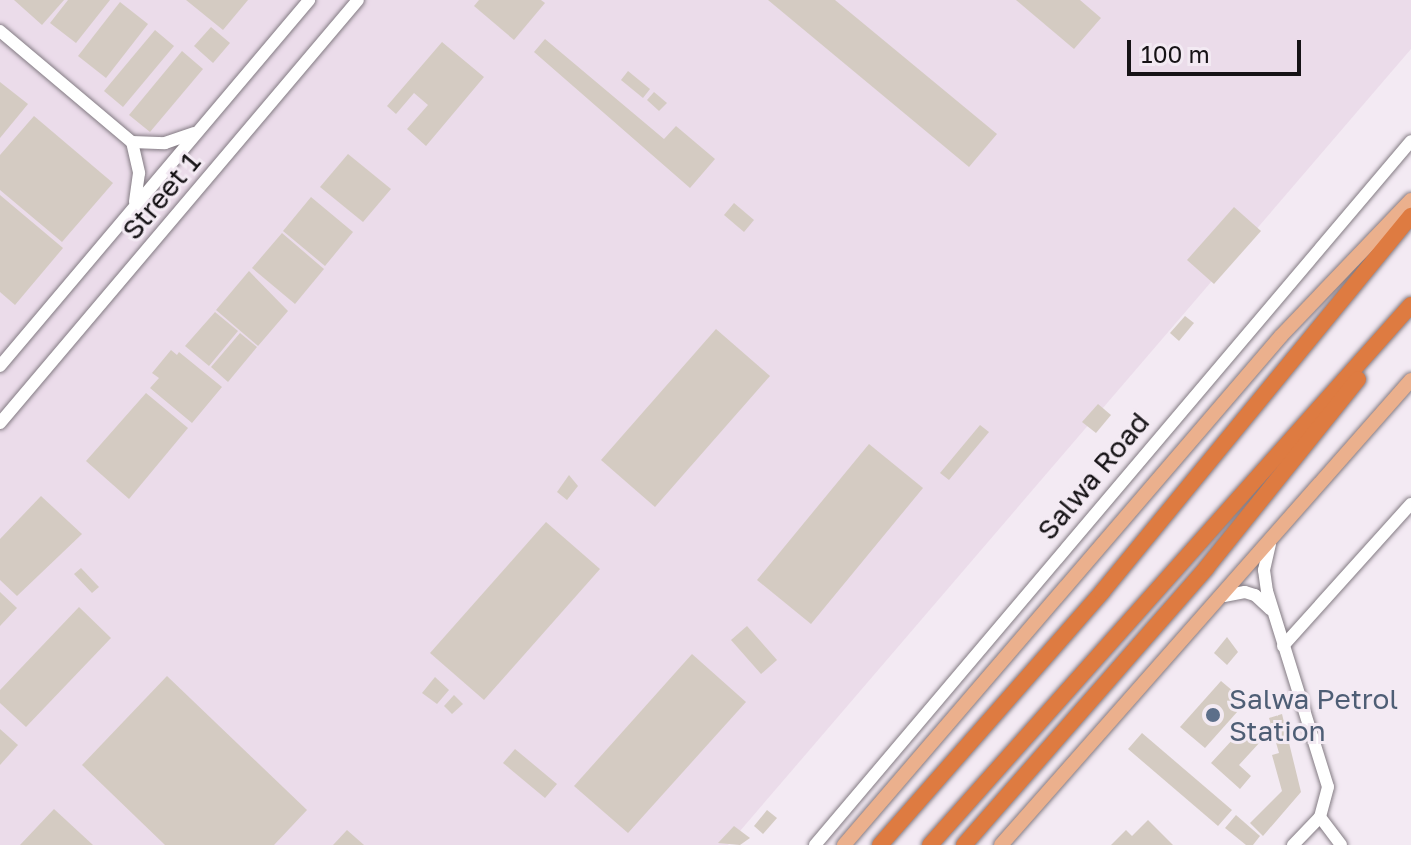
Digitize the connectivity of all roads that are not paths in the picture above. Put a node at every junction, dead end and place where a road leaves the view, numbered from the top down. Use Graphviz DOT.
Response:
graph roads {
  1 [pos="309,0"];
  2 [pos="358,0"];
  3 [pos="0,31"];
  4 [pos="198,131"];
  5 [pos="1411,141"];
  6 [pos="132,142"];
  7 [pos="1411,200"];
  8 [pos="135,204"];
  9 [pos="1411,216"];
  10 [pos="1411,305"];
  11 [pos="1392,327"];
  12 [pos="0,366"];
  13 [pos="1411,380"];
  14 [pos="0,423"];
  15 [pos="1411,504"];
  16 [pos="1270,544"];
  17 [pos="1224,596"];
  18 [pos="1273,611"];
  19 [pos="1283,646"];
  20 [pos="1320,817"];
  21 [pos="815,845"];
  22 [pos="844,845"];
  23 [pos="880,845"];
  24 [pos="930,845"];
  25 [pos="964,845"];
  26 [pos="1001,845"];
  27 [pos="1293,845"];
  28 [pos="1341,845"];
  1 -- 4 [label="street, Street 1"];
  2 -- 14 [label="street, Street 1"];
  3 -- 6 [label="street"];
  4 -- 6 [label="street"];
  4 -- 8 [label="street, Street 1"];
  5 -- 21 [label="street, Salwa Road"];
  6 -- 8 [label="street"];
  7 -- 22 [label="main road, Salwa Road"];
  8 -- 12 [label="street, Street 1"];
  9 -- 23 [label="highway"];
  10 -- 11 [label="highway"];
  11 -- 24 [label="highway"];
  11 -- 25 [label="highway"];
  13 -- 16 [label="main road"];
  15 -- 19 [label="street"];
  16 -- 17 [label="main road"];
  16 -- 18 [label="street"];
  17 -- 18 [label="street"];
  17 -- 26 [label="main road"];
  18 -- 19 [label="street"];
  19 -- 20 [label="street"];
  20 -- 27 [label="street"];
  20 -- 28 [label="street"];
}
